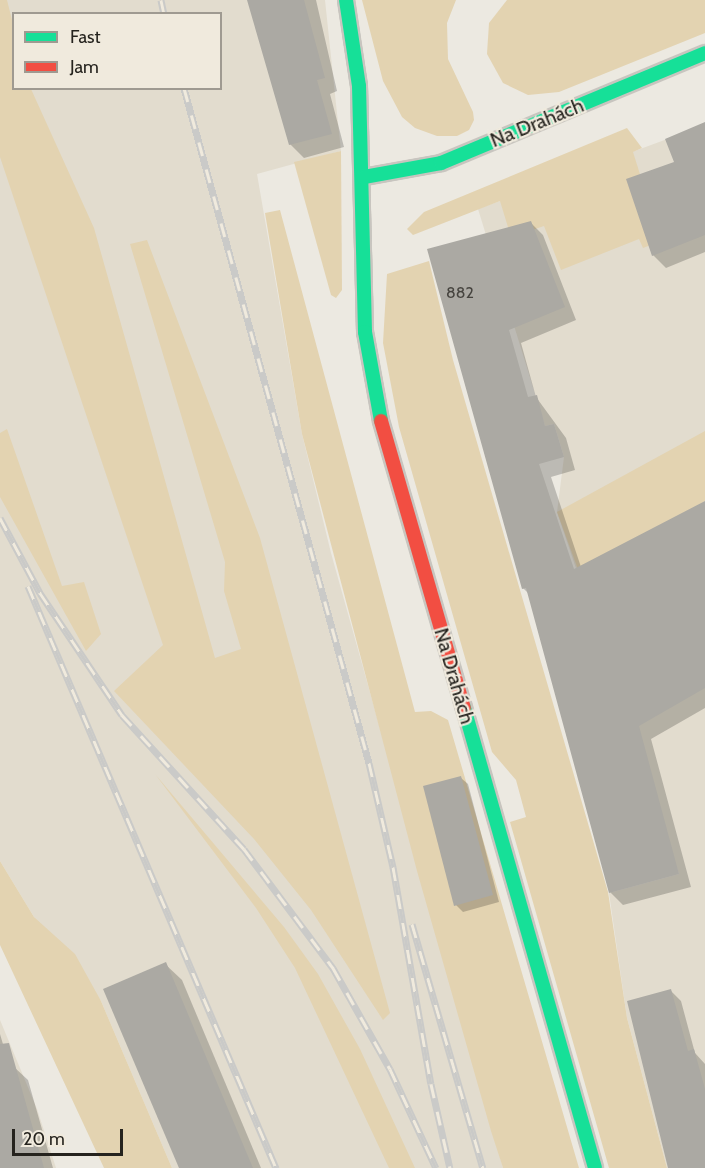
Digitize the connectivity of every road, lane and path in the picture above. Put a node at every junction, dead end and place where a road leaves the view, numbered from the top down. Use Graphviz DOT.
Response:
graph roads {
  1 [pos="346,0"];
  2 [pos="705,53"];
  3 [pos="364,177"];
  4 [pos="595,1168"];
  1 -- 3 [label="street, Na Drahách"];
  2 -- 3 [label="street, Na Drahách"];
  3 -- 4 [label="street, Na Drahách"];
}
